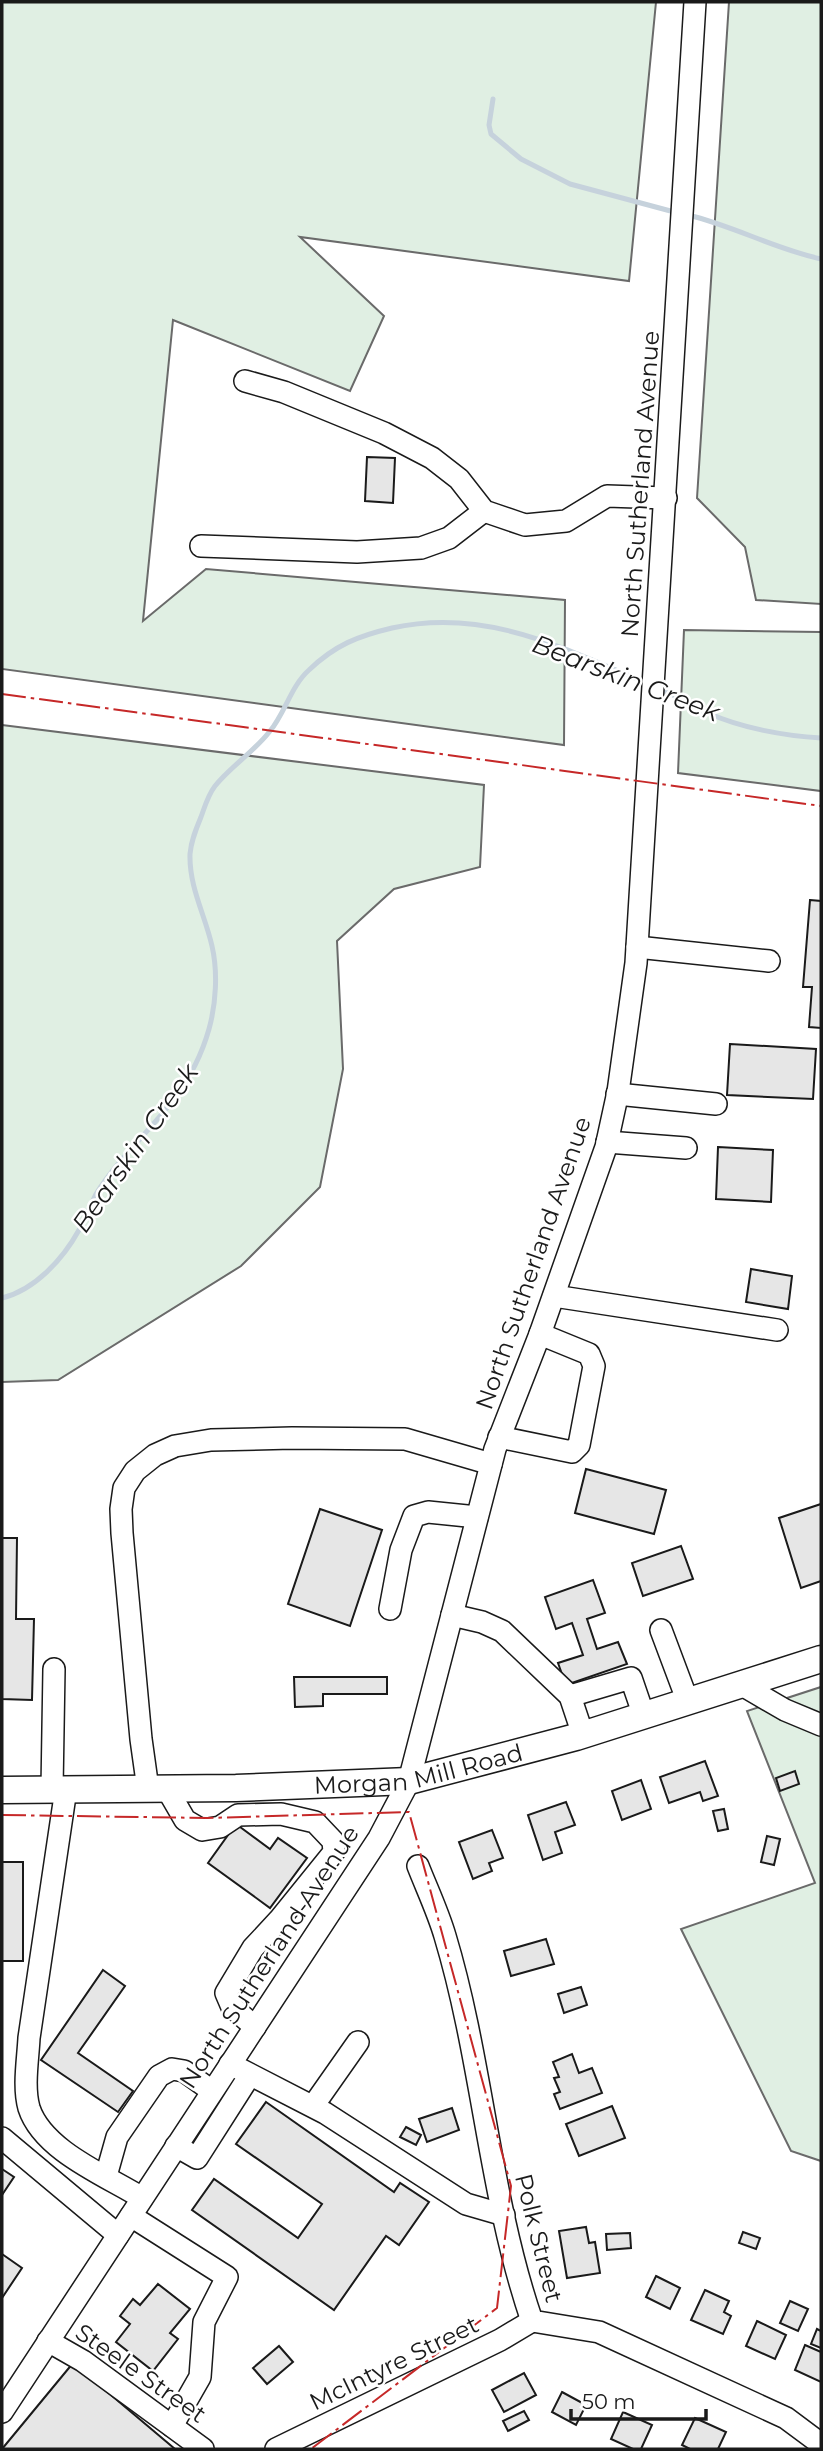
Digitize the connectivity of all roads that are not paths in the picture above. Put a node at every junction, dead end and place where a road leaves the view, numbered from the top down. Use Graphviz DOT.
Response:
graph roads {
  1 [pos="695,2"];
  2 [pos="245,381"];
  3 [pos="666,498"];
  4 [pos="484,512"];
  5 [pos="201,547"];
  6 [pos="637,947"];
  7 [pos="769,961"];
  8 [pos="617,1094"];
  9 [pos="716,1104"];
  10 [pos="607,1142"];
  11 [pos="685,1148"];
  12 [pos="554,1296"];
  13 [pos="777,1330"];
  14 [pos="540,1334"];
  15 [pos="499,1437"];
  16 [pos="491,1464"];
  17 [pos="477,1517"];
  18 [pos="390,1609"];
  19 [pos="452,1615"];
  20 [pos="661,1630"];
  21 [pos="821,1660"];
  22 [pos="54,1669"];
  23 [pos="742,1685"];
  24 [pos="570,1696"];
  25 [pos="688,1702"];
  26 [pos="644,1716"];
  27 [pos="821,1725"];
  28 [pos="583,1735"];
  29 [pos="409,1781"];
  30 [pos="313,1785"];
  31 [pos="59,1789"];
  32 [pos="157,1789"];
  33 [pos="2,1790"];
  34 [pos="315,1822"];
  35 [pos="418,1866"];
  36 [pos="255,2027"];
  37 [pos="358,2042"];
  38 [pos="230,2064"];
  39 [pos="250,2074"];
  40 [pos="212,2091"];
  41 [pos="313,2106"];
  42 [pos="2,2138"];
  43 [pos="176,2146"];
  44 [pos="106,2176"];
  45 [pos="136,2207"];
  46 [pos="504,2215"];
  47 [pos="118,2235"];
  48 [pos="532,2321"];
  49 [pos="48,2341"];
  50 [pos="2,2412"];
  51 [pos="172,2426"];
  52 [pos="819,2442"];
  53 [pos="203,2449"];
  54 [pos="276,2449"];
  1 -- 3 [label="street, North Sutherland Avenue"];
  2 -- 4 [label="street"];
  3 -- 4 [label="street"];
  3 -- 6 [label="street, North Sutherland Avenue"];
  4 -- 5 [label="street"];
  6 -- 7 [label="street"];
  6 -- 8 [label="street, North Sutherland Avenue"];
  8 -- 9 [label="street"];
  8 -- 10 [label="street, North Sutherland Avenue"];
  10 -- 11 [label="street"];
  10 -- 12 [label="street, North Sutherland Avenue"];
  12 -- 13 [label="street"];
  12 -- 14 [label="street, North Sutherland Avenue"];
  14 -- 15 [label="street, North Sutherland Avenue"];
  14 -- 15 [label="street"];
  15 -- 16 [label="street, North Sutherland Avenue"];
  16 -- 17 [label="street, North Sutherland Avenue"];
  16 -- 32 [label="street"];
  17 -- 18 [label="street"];
  17 -- 19 [label="street, North Sutherland Avenue"];
  19 -- 24 [label="street"];
  19 -- 29 [label="street, North Sutherland Avenue"];
  20 -- 25 [label="street"];
  21 -- 23 [label="main road, Morgan Mill Road"];
  22 -- 31 [label="street"];
  23 -- 25 [label="main road, Morgan Mill Road"];
  23 -- 27 [label="street"];
  24 -- 26 [label="street"];
  24 -- 28 [label="street"];
  25 -- 26 [label="main road, Morgan Mill Road"];
  26 -- 28 [label="main road, Morgan Mill Road"];
  28 -- 29 [label="main road, Morgan Mill Road"];
  29 -- 30 [label="main road, Morgan Mill Road"];
  29 -- 36 [label="street, North Sutherland Avenue"];
  30 -- 32 [label="main road, Morgan Mill Road"];
  30 -- 34 [label="street"];
  31 -- 32 [label="main road, Morgan Mill Road"];
  31 -- 33 [label="main road, Morgan Mill Road"];
  31 -- 44 [label="street"];
  32 -- 34 [label="street"];
  34 -- 36 [label="street"];
  35 -- 46 [label="street, Polk Street"];
  36 -- 38 [label="street, North Sutherland Avenue"];
  37 -- 41 [label="street"];
  38 -- 39 [label="street"];
  38 -- 40 [label="street, North Sutherland Avenue"];
  39 -- 41 [label="street"];
  39 -- 43 [label="street"];
  40 -- 43 [label="street, North Sutherland Avenue"];
  40 -- 44 [label="street"];
  41 -- 46 [label="street"];
  42 -- 47 [label="street"];
  43 -- 45 [label="street, North Sutherland Avenue"];
  44 -- 45 [label="street"];
  45 -- 47 [label="street, North Sutherland Avenue"];
  45 -- 51 [label="street"];
  46 -- 48 [label="street, Polk Street"];
  47 -- 49 [label="street, North Sutherland Avenue"];
  48 -- 52 [label="street, Polk Street"];
  48 -- 54 [label="street, McIntyre Street"];
  49 -- 50 [label="street, North Sutherland Avenue"];
  49 -- 51 [label="street, Steele Street"];
  51 -- 53 [label="street, Steele Street"];
}
